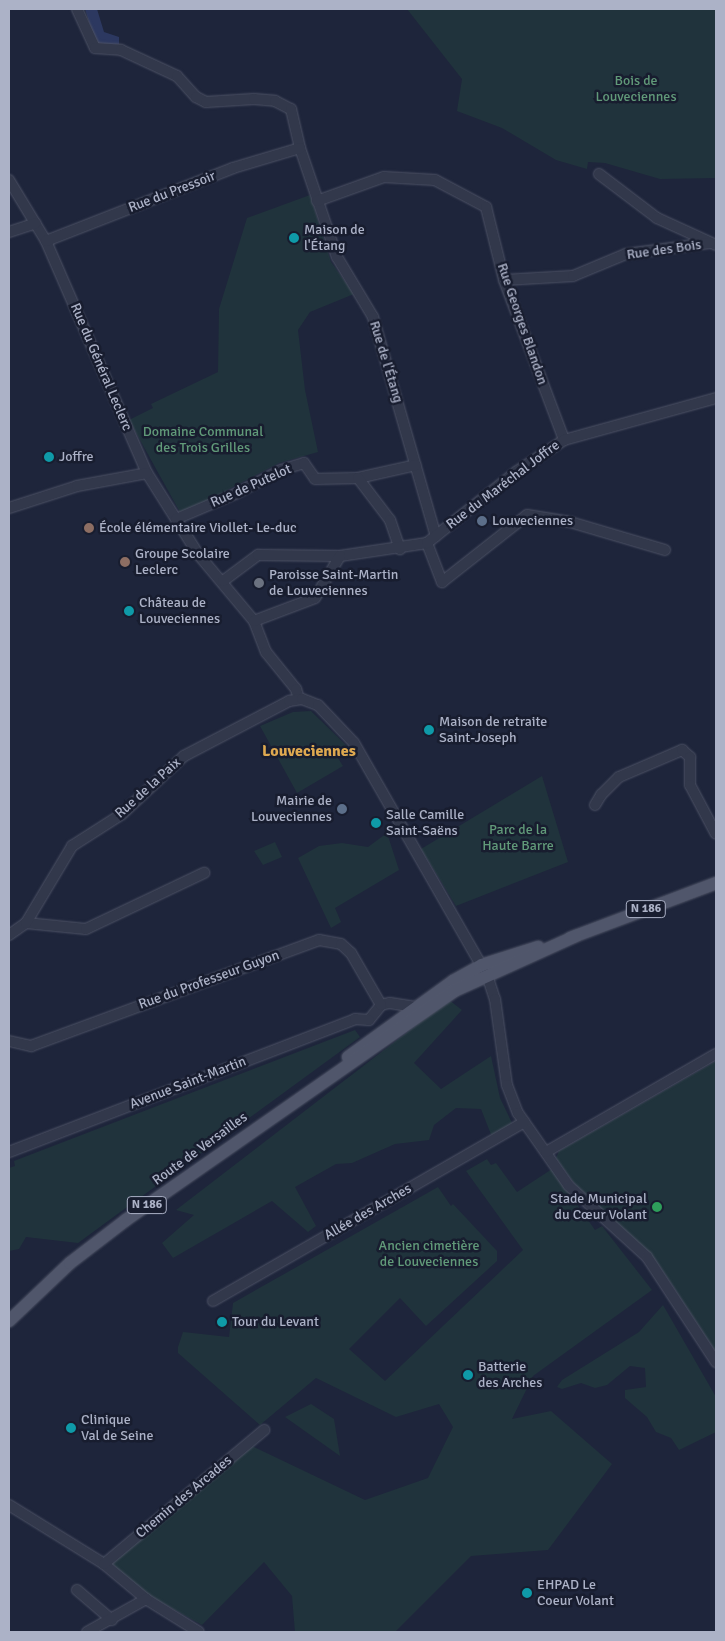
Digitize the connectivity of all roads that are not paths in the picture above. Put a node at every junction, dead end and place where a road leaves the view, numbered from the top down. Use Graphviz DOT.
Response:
graph roads {
  1 [pos="77,9"];
  2 [pos="300,148"];
  3 [pos="599,174"];
  4 [pos="9,180"];
  5 [pos="317,201"];
  6 [pos="36,223"];
  7 [pos="9,232"];
  8 [pos="46,241"];
  9 [pos="713,244"];
  10 [pos="504,280"];
  11 [pos="716,398"];
  12 [pos="564,440"];
  13 [pos="416,465"];
  14 [pos="147,473"];
  15 [pos="358,478"];
  16 [pos="9,508"];
  17 [pos="176,519"];
  18 [pos="432,539"];
  19 [pos="400,549"];
  20 [pos="665,550"];
  21 [pos="340,556"];
  22 [pos="223,582"];
  23 [pos="254,621"];
  24 [pos="299,699"];
  25 [pos="595,805"];
  26 [pos="716,834"];
  27 [pos="204,874"];
  28 [pos="716,883"];
  29 [pos="26,923"];
  30 [pos="9,935"];
  31 [pos="485,970"];
  32 [pos="380,1005"];
  33 [pos="414,1007"];
  34 [pos="368,1020"];
  35 [pos="382,1037"];
  36 [pos="9,1041"];
  37 [pos="716,1054"];
  38 [pos="524,1122"];
  39 [pos="9,1152"];
  40 [pos="546,1152"];
  41 [pos="213,1302"];
  42 [pos="9,1321"];
  43 [pos="716,1362"];
  44 [pos="264,1430"];
  45 [pos="9,1505"];
  46 [pos="104,1564"];
  47 [pos="76,1590"];
  48 [pos="146,1599"];
  49 [pos="112,1620"];
  50 [pos="87,1632"];
  51 [pos="199,1632"];
  1 -- 2 [label="street, Rue de l'Étang"];
  2 -- 5 [label="street, Rue de l'Étang"];
  2 -- 8 [label="street, Rue du Pressoir"];
  3 -- 9 [label="street"];
  4 -- 6 [label="street, Rue du Général Leclerc"];
  5 -- 10 [label="street, Rue Georges Blandon"];
  5 -- 13 [label="street, Rue de l'Étang"];
  6 -- 7 [label="street"];
  6 -- 8 [label="street, Rue du Général Leclerc"];
  8 -- 14 [label="street, Rue du Général Leclerc"];
  9 -- 10 [label="street, Rue des Bois"];
  10 -- 12 [label="street, Rue Georges Blandon"];
  11 -- 12 [label="street, Rue du Maréchal Joffre"];
  12 -- 18 [label="street, Rue du Maréchal Joffre"];
  13 -- 15 [label="street"];
  13 -- 18 [label="street, Rue de l'Étang"];
  14 -- 16 [label="street"];
  14 -- 17 [label="street, Rue du Général Leclerc"];
  15 -- 17 [label="street, Rue de Putelot"];
  15 -- 19 [label="street"];
  17 -- 22 [label="street, Rue du Général Leclerc"];
  18 -- 19 [label="street"];
  18 -- 20 [label="street, Rue de l'Étang"];
  19 -- 21 [label="street"];
  21 -- 22 [label="street"];
  21 -- 23 [label="street"];
  22 -- 23 [label="street, Rue du Général Leclerc"];
  23 -- 24 [label="street, Rue du Général Leclerc"];
  24 -- 29 [label="street, Rue de la Paix"];
  24 -- 31 [label="street"];
  25 -- 26 [label="street"];
  27 -- 29 [label="street"];
  28 -- 31 [label="main road, Route de Versailles / N 186"];
  29 -- 30 [label="street, Rue de la Paix"];
  31 -- 33 [label="main road, Route de Versailles / N 186"];
  31 -- 35 [label="main road, Route de Versailles / N 186"];
  31 -- 38 [label="street"];
  32 -- 33 [label="street"];
  32 -- 34 [label="street"];
  32 -- 36 [label="street, Rue du Professeur Guyon"];
  33 -- 35 [label="main road, Route de Versailles / N 186"];
  34 -- 35 [label="street"];
  34 -- 39 [label="street, Avenue Saint-Martin"];
  35 -- 42 [label="main road, Route de Versailles / N 186"];
  37 -- 40 [label="street"];
  38 -- 40 [label="street"];
  38 -- 41 [label="street, Allée des Arches"];
  40 -- 43 [label="street"];
  44 -- 46 [label="street, Chemin des Arcades"];
  45 -- 46 [label="street"];
  46 -- 48 [label="street"];
  47 -- 49 [label="street"];
  48 -- 49 [label="street"];
  48 -- 51 [label="street"];
  49 -- 50 [label="street"];
}
